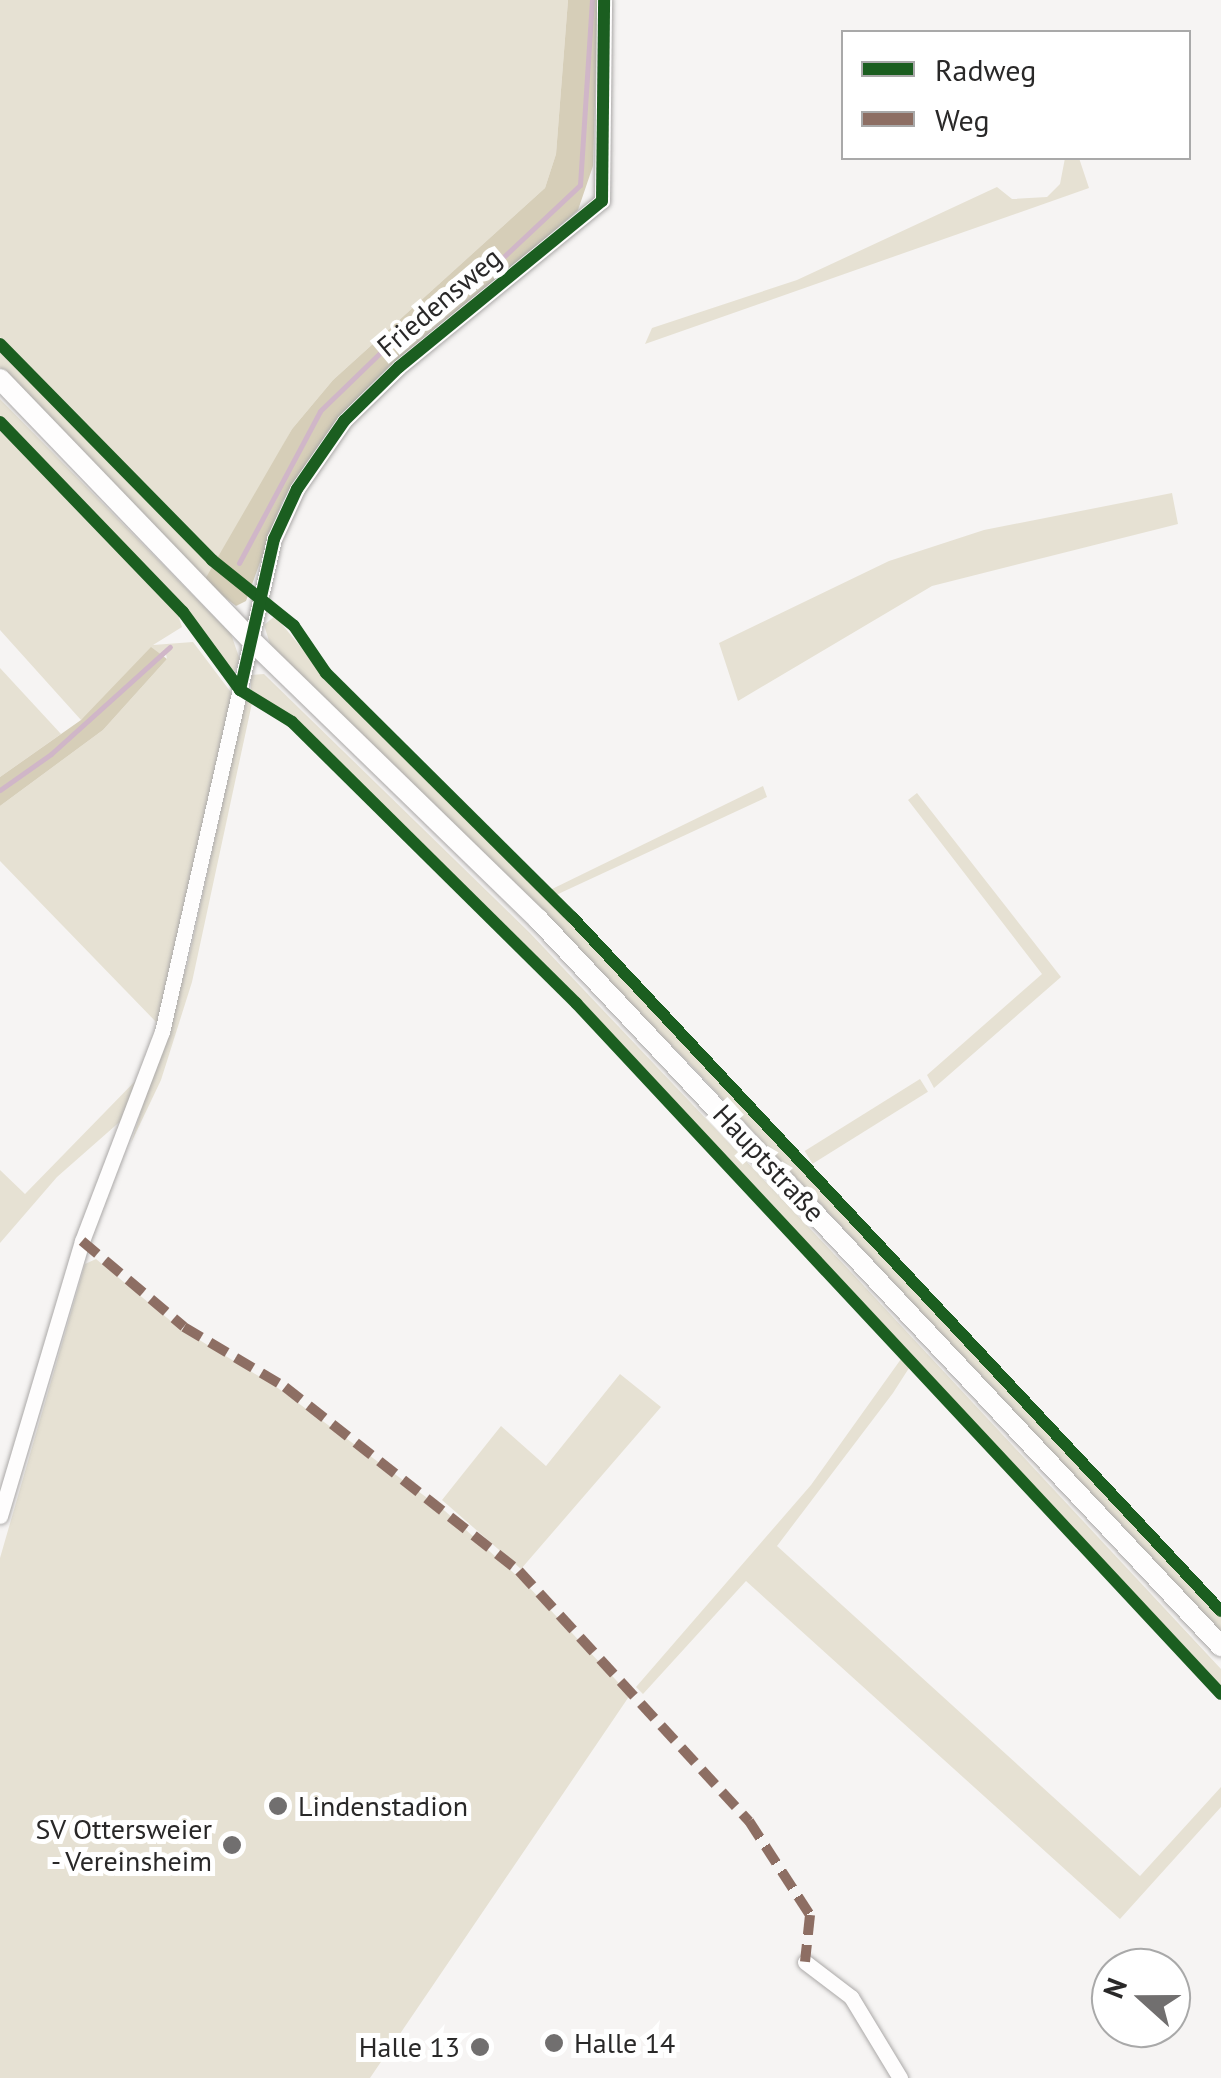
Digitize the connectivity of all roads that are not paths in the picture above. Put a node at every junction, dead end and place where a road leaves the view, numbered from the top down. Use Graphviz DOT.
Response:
graph roads {
  1 [pos="604,0"];
  2 [pos="0,379"];
  3 [pos="251,640"];
  4 [pos="0,1516"];
  5 [pos="1221,1646"];
  6 [pos="805,1962"];
  7 [pos="900,2078"];
  1 -- 3 [label="street, Friedensweg"];
  2 -- 3 [label="street, Hauptstraße"];
  3 -- 4 [label="street, Friedensweg"];
  3 -- 5 [label="street, Hauptstraße"];
  6 -- 7 [label="street"];
}
